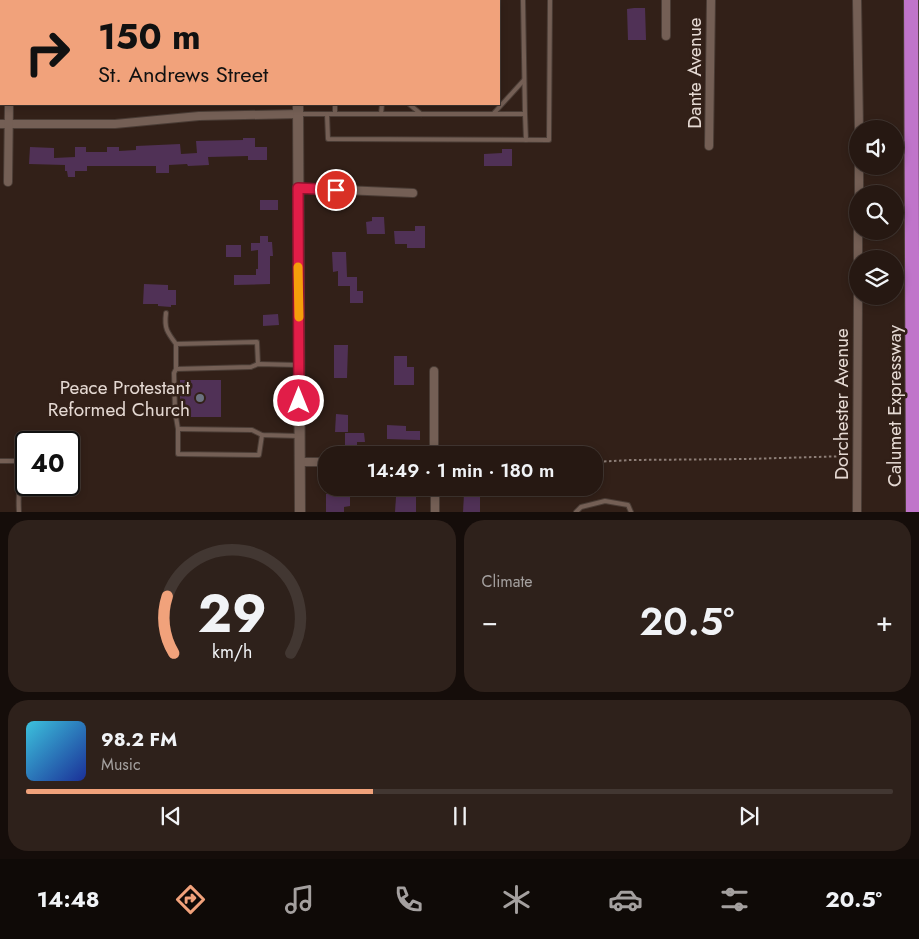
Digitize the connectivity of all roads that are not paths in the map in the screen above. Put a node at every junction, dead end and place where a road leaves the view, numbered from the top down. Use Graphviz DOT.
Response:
graph roads {
  1 [pos="523,0"];
  2 [pos="550,0"];
  3 [pos="666,0"];
  4 [pos="711,0"];
  5 [pos="857,0"];
  6 [pos="911,0"];
  7 [pos="666,36"];
  8 [pos="524,80"];
  9 [pos="9,105"];
  10 [pos="335,105"];
  11 [pos="382,105"];
  12 [pos="410,105"];
  13 [pos="298,109"];
  14 [pos="327,114"];
  15 [pos="335,114"];
  16 [pos="381,114"];
  17 [pos="421,114"];
  18 [pos="494,114"];
  19 [pos="525,114"];
  20 [pos="859,120"];
  21 [pos="4,124"];
  22 [pos="526,140"];
  23 [pos="709,146"];
  24 [pos="8,182"];
  25 [pos="298,188"];
  26 [pos="414,192"];
  27 [pos="858,305"];
  28 [pos="166,312"];
  29 [pos="176,344"];
  30 [pos="258,364"];
  31 [pos="299,366"];
  32 [pos="176,369"];
  33 [pos="434,371"];
  34 [pos="178,429"];
  35 [pos="262,435"];
  36 [pos="299,436"];
  37 [pos="434,446"];
  38 [pos="0,461"];
  39 [pos="300,462"];
  40 [pos="318,462"];
  41 [pos="435,496"];
  42 [pos="581,509"];
  43 [pos="19,512"];
  44 [pos="300,512"];
  45 [pos="435,512"];
  46 [pos="576,512"];
  47 [pos="631,512"];
  48 [pos="857,512"];
  49 [pos="913,512"];
  1 -- 8 [label="lane"];
  2 -- 22 [label="lane"];
  3 -- 7 [label="street"];
  4 -- 23 [label="street, Dante Avenue"];
  5 -- 20 [label="street"];
  6 -- 49 [label="highway, Calumet Expressway"];
  8 -- 18 [label="lane"];
  8 -- 19 [label="lane"];
  9 -- 21 [label="street"];
  10 -- 15 [label="lane"];
  11 -- 16 [label="lane"];
  12 -- 17 [label="lane"];
  13 -- 14 [label="lane"];
  13 -- 21 [label="street"];
  13 -- 25 [label="street"];
  14 -- 15 [label="lane"];
  14 -- 22 [label="lane"];
  15 -- 16 [label="lane"];
  16 -- 17 [label="lane"];
  17 -- 18 [label="lane"];
  18 -- 19 [label="lane"];
  19 -- 22 [label="lane"];
  21 -- 24 [label="street"];
  25 -- 26 [label="street"];
  25 -- 31 [label="street"];
  27 -- 48 [label="street, Dorchester Avenue"];
  28 -- 29 [label="lane"];
  29 -- 30 [label="lane"];
  29 -- 32 [label="lane"];
  30 -- 31 [label="lane"];
  30 -- 32 [label="lane"];
  31 -- 36 [label="street"];
  32 -- 34 [label="lane"];
  33 -- 37 [label="street"];
  34 -- 35 [label="lane"];
  34 -- 35 [label="lane"];
  35 -- 36 [label="lane"];
  36 -- 39 [label="street"];
  38 -- 43 [label="lane"];
  39 -- 40 [label="street"];
  39 -- 44 [label="street"];
  41 -- 45 [label="street"];
  42 -- 46 [label="lane"];
  42 -- 47 [label="lane"];
}
